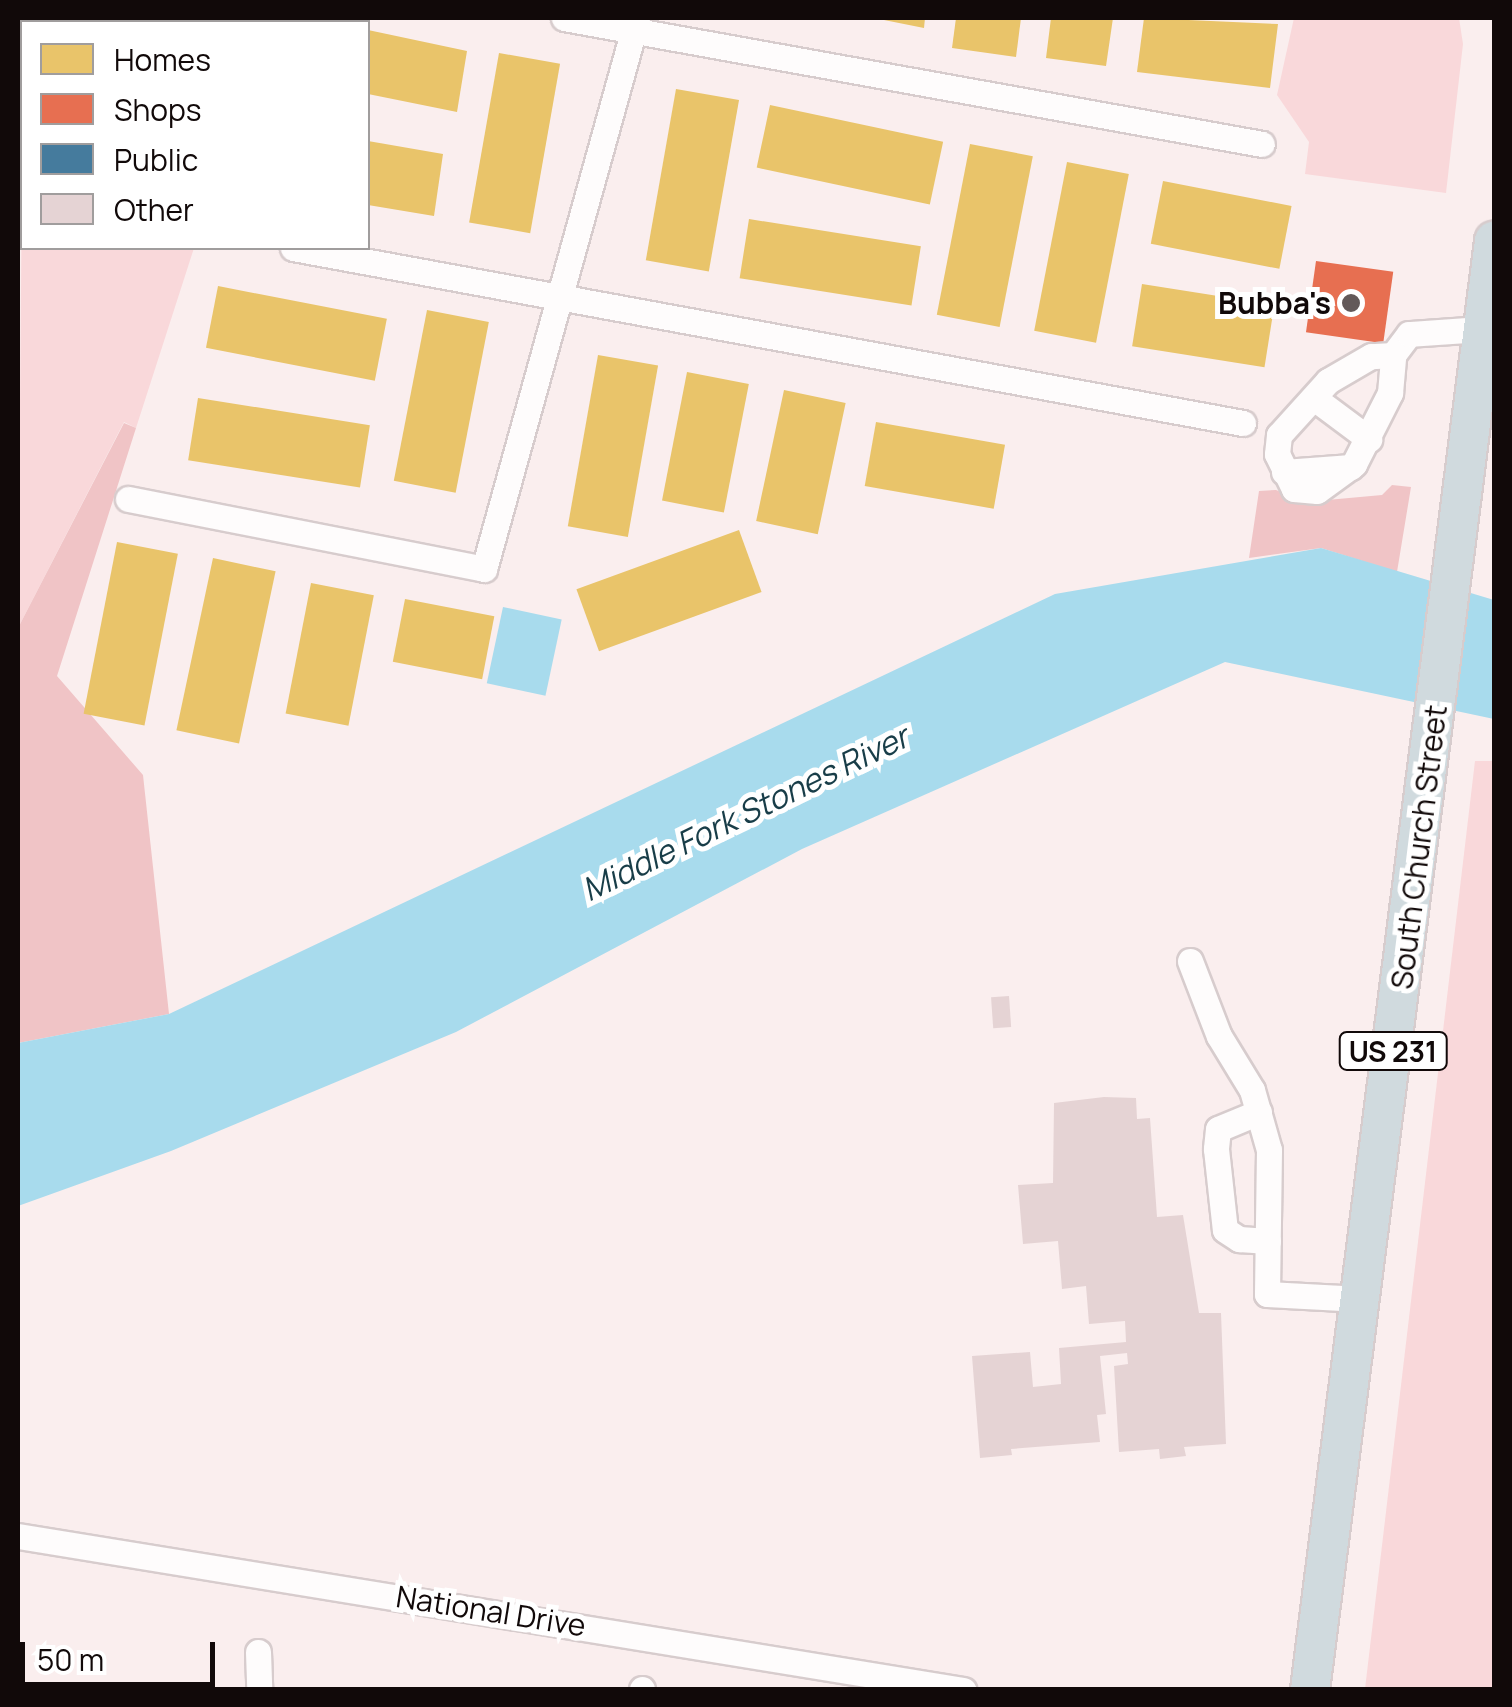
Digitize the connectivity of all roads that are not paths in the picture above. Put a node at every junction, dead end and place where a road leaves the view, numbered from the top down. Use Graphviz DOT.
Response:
graph roads {
  1 [pos="564,18"];
  2 [pos="636,24"];
  3 [pos="1262,144"];
  4 [pos="1494,241"];
  5 [pos="305,250"];
  6 [pos="564,295"];
  7 [pos="1489,327"];
  8 [pos="1394,355"];
  9 [pos="1314,398"];
  10 [pos="1243,423"];
  11 [pos="1369,439"];
  12 [pos="128,499"];
  13 [pos="1190,961"];
  14 [pos="1259,1112"];
  15 [pos="1268,1241"];
  16 [pos="1361,1299"];
  17 [pos="18,1536"];
  18 [pos="258,1652"];
  19 [pos="950,1687"];
  20 [pos="259,1690"];
  21 [pos="1310,1690"];
  1 -- 2 [label="street"];
  2 -- 3 [label="street"];
  2 -- 6 [label="street"];
  4 -- 7 [label="highway, South Church Street / US 231"];
  5 -- 6 [label="street"];
  6 -- 10 [label="street"];
  6 -- 12 [label="street"];
  7 -- 8 [label="street"];
  7 -- 16 [label="highway, South Church Street / US 231"];
  8 -- 9 [label="street"];
  8 -- 11 [label="street"];
  9 -- 11 [label="street"];
  9 -- 11 [label="street"];
  13 -- 14 [label="street"];
  14 -- 15 [label="street"];
  14 -- 15 [label="street"];
  15 -- 16 [label="street"];
  16 -- 21 [label="highway, South Church Street / US 231"];
  17 -- 19 [label="street, National Drive"];
  18 -- 20 [label="street"];
}
